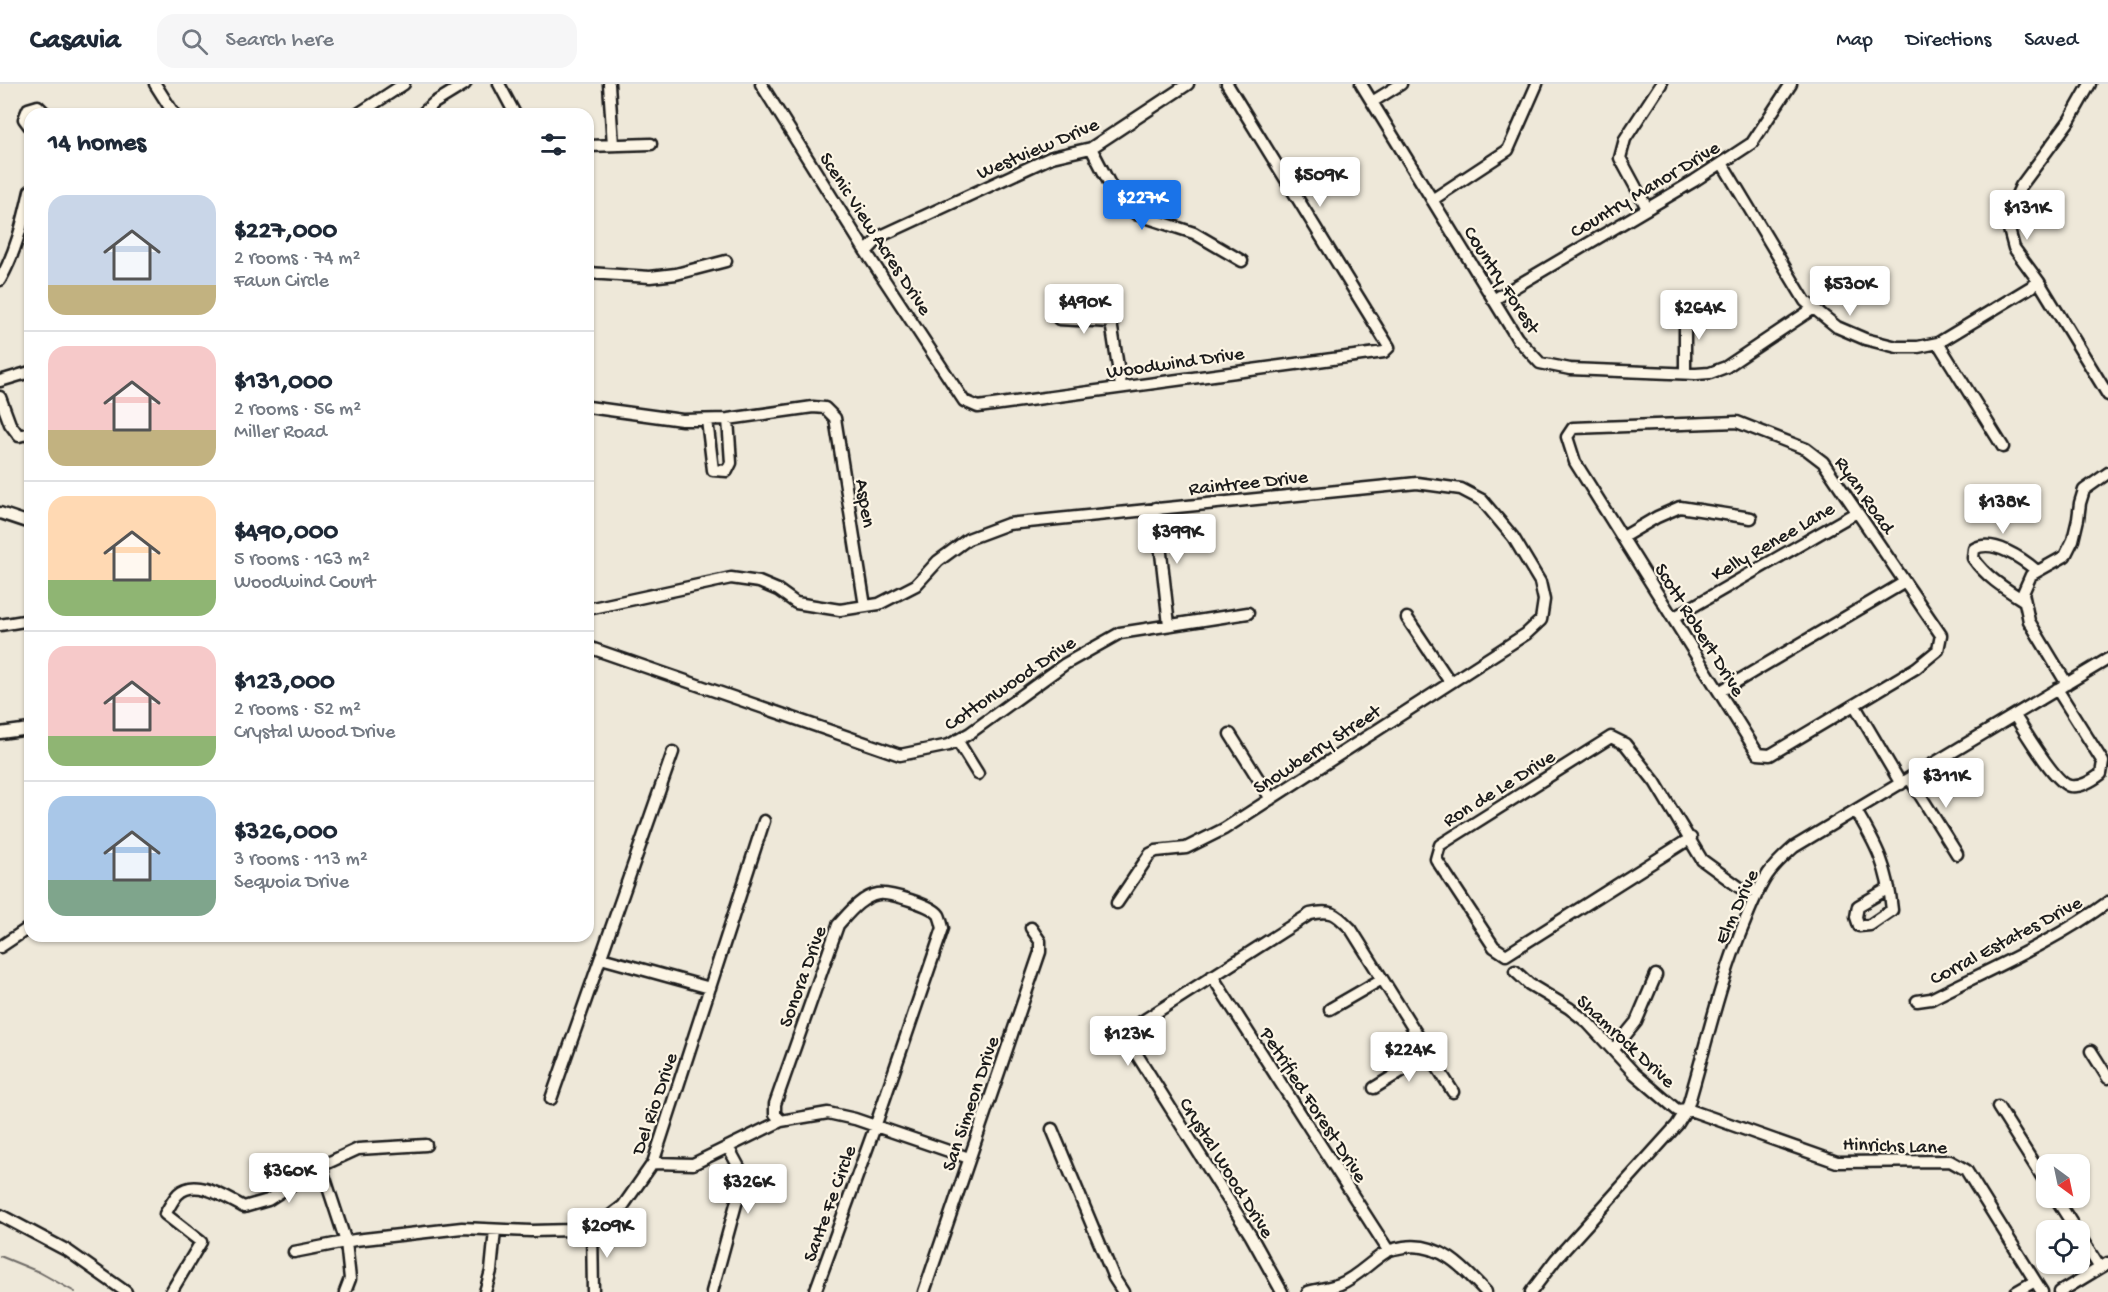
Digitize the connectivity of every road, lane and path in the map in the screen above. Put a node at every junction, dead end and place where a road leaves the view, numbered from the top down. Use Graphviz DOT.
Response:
graph roads {
  1 [pos="404,84"];
  2 [pos="465,84"];
  3 [pos="499,84"];
  4 [pos="609,84"];
  5 [pos="761,84"];
  6 [pos="1188,84"];
  7 [pos="1227,84"];
  8 [pos="1361,84"];
  9 [pos="1401,84"];
  10 [pos="1537,84"];
  11 [pos="1661,84"];
  12 [pos="1791,84"];
  13 [pos="2090,84"];
  14 [pos="158,85"];
  15 [pos="1372,102"];
  16 [pos="171,108"];
  17 [pos="367,108"];
  18 [pos="429,108"];
  19 [pos="512,108"];
  20 [pos="651,144"];
  21 [pos="613,145"];
  22 [pos="594,146"];
  23 [pos="1091,148"];
  24 [pos="1722,163"];
  25 [pos="1432,200"];
  26 [pos="1647,208"];
  27 [pos="24,216"];
  28 [pos="866,252"];
  29 [pos="726,261"];
  30 [pos="1242,261"];
  31 [pos="594,273"];
  32 [pos="0,280"];
  33 [pos="2039,282"];
  34 [pos="1493,300"];
  35 [pos="1814,309"];
  36 [pos="1685,310"];
  37 [pos="1059,319"];
  38 [pos="1938,343"];
  39 [pos="1685,372"];
  40 [pos="24,374"];
  41 [pos="0,381"];
  42 [pos="1121,386"];
  43 [pos="2108,395"];
  44 [pos="0,396"];
  45 [pos="964,400"];
  46 [pos="594,408"];
  47 [pos="707,420"];
  48 [pos="728,420"];
  49 [pos="1573,428"];
  50 [pos="24,435"];
  51 [pos="2003,447"];
  52 [pos="2108,473"];
  53 [pos="1156,508"];
  54 [pos="1857,512"];
  55 [pos="0,513"];
  56 [pos="1751,518"];
  57 [pos="24,521"];
  58 [pos="1623,537"];
  59 [pos="2037,571"];
  60 [pos="1905,582"];
  61 [pos="2023,600"];
  62 [pos="865,606"];
  63 [pos="594,608"];
  64 [pos="1248,613"];
  65 [pos="1407,618"];
  66 [pos="1673,618"];
  67 [pos="1541,620"];
  68 [pos="24,621"];
  69 [pos="0,625"];
  70 [pos="1169,626"];
  71 [pos="594,649"];
  72 [pos="2108,659"];
  73 [pos="1450,682"];
  74 [pos="2062,687"];
  75 [pos="1719,692"];
  76 [pos="1855,706"];
  77 [pos="2015,716"];
  78 [pos="24,730"];
  79 [pos="0,733"];
  80 [pos="1230,734"];
  81 [pos="957,740"];
  82 [pos="673,752"];
  83 [pos="978,774"];
  84 [pos="1905,782"];
  85 [pos="1271,799"];
  86 [pos="1856,811"];
  87 [pos="764,821"];
  88 [pos="1691,838"];
  89 [pos="1957,854"];
  90 [pos="1889,888"];
  91 [pos="1758,892"];
  92 [pos="2108,902"];
  93 [pos="1117,903"];
  94 [pos="1031,928"];
  95 [pos="24,931"];
  96 [pos="0,947"];
  97 [pos="601,958"];
  98 [pos="1515,971"];
  99 [pos="1656,975"];
  100 [pos="1212,976"];
  101 [pos="1382,979"];
  102 [pos="710,988"];
  103 [pos="1917,1001"];
  104 [pos="1330,1009"];
  105 [pos="1614,1049"];
  106 [pos="2091,1051"];
  107 [pos="1430,1054"];
  108 [pos="2108,1078"];
  109 [pos="1374,1088"];
  110 [pos="1453,1092"];
  111 [pos="551,1099"];
  112 [pos="1998,1107"];
  113 [pos="1686,1109"];
  114 [pos="781,1122"];
  115 [pos="875,1127"];
  116 [pos="1052,1129"];
  117 [pos="426,1145"];
  118 [pos="728,1148"];
  119 [pos="969,1158"];
  120 [pos="653,1163"];
  121 [pos="321,1166"];
  122 [pos="2036,1167"];
  123 [pos="0,1215"];
  124 [pos="592,1227"];
  125 [pos="495,1230"];
  126 [pos="346,1242"];
  127 [pos="2090,1248"];
  128 [pos="1388,1250"];
  129 [pos="294,1252"];
  130 [pos="2104,1265"];
  131 [pos="2035,1281"];
  132 [pos="126,1292"];
  133 [pos="171,1292"];
  134 [pos="345,1292"];
  135 [pos="485,1292"];
  136 [pos="592,1292"];
  137 [pos="712,1292"];
  138 [pos="815,1292"];
  139 [pos="924,1292"];
  140 [pos="1123,1292"];
  141 [pos="1282,1292"];
  142 [pos="1308,1292"];
  143 [pos="1486,1292"];
  144 [pos="1531,1292"];
  145 [pos="2016,1292"];
  146 [pos="2042,1292"];
  147 [pos="2060,1292"];
  1 -- 17 [label="street"];
  2 -- 18 [label="street"];
  3 -- 19 [label="street"];
  4 -- 21 [label="street"];
  5 -- 28 [label="street, Scenic View Acres Drive"];
  6 -- 23 [label="street, Westview Drive"];
  7 -- 42 [label="street, Woodwind Drive"];
  8 -- 15 [label="street, Country Forest"];
  9 -- 15 [label="street"];
  10 -- 25 [label="street"];
  11 -- 26 [label="street"];
  12 -- 24 [label="street, Country Manor Drive"];
  13 -- 33 [label="street"];
  14 -- 16 [label="street"];
  15 -- 25 [label="street, Country Forest"];
  20 -- 21 [label="street"];
  21 -- 22 [label="street"];
  23 -- 28 [label="street, Westview Drive"];
  23 -- 30 [label="street"];
  24 -- 26 [label="street, Country Manor Drive"];
  24 -- 35 [label="street"];
  25 -- 34 [label="street, Country Forest"];
  26 -- 34 [label="street, Country Manor Drive"];
  27 -- 32 [label="street"];
  28 -- 45 [label="street, Scenic View Acres Drive"];
  29 -- 31 [label="street"];
  33 -- 38 [label="street"];
  33 -- 43 [label="street"];
  34 -- 39 [label="street, Country Forest"];
  35 -- 38 [label="street"];
  35 -- 39 [label="street, Country Forest"];
  36 -- 39 [label="street"];
  37 -- 42 [label="street"];
  38 -- 51 [label="street"];
  40 -- 41 [label="street"];
  42 -- 45 [label="street, Woodwind Drive"];
  44 -- 50 [label="street"];
  46 -- 47 [label="street"];
  47 -- 48 [label="street"];
  47 -- 48 [label="street"];
  48 -- 62 [label="street, Aspen"];
  49 -- 54 [label="street, Ryan Road"];
  49 -- 58 [label="street, Scott Robert Drive"];
  52 -- 59 [label="street"];
  53 -- 62 [label="street, Raintree Drive"];
  53 -- 67 [label="street, Raintree Drive"];
  53 -- 70 [label="street"];
  54 -- 60 [label="street, Ryan Road"];
  54 -- 66 [label="street, Kelly Renee Lane"];
  55 -- 57 [label="street"];
  56 -- 58 [label="street"];
  58 -- 66 [label="street, Scott Robert Drive"];
  59 -- 61 [label="street"];
  59 -- 61 [label="street"];
  60 -- 75 [label="street"];
  60 -- 76 [label="street, Ryan Road"];
  61 -- 74 [label="street"];
  62 -- 63 [label="street, Raintree Drive"];
  64 -- 70 [label="street, Cottonwood Drive"];
  65 -- 73 [label="street"];
  66 -- 75 [label="street, Scott Robert Drive"];
  67 -- 73 [label="street, Snowberry Street"];
  68 -- 69 [label="street"];
  70 -- 81 [label="street, Cottonwood Drive"];
  71 -- 81 [label="street, Cottonwood Drive"];
  72 -- 74 [label="street, Elm Drive"];
  73 -- 85 [label="street, Snowberry Street"];
  74 -- 77 [label="street, Elm Drive"];
  74 -- 77 [label="street"];
  75 -- 76 [label="street, Scott Robert Drive"];
  76 -- 84 [label="street"];
  77 -- 84 [label="street, Elm Drive"];
  78 -- 79 [label="street"];
  80 -- 85 [label="street"];
  81 -- 83 [label="street"];
  82 -- 97 [label="street"];
  84 -- 86 [label="street, Elm Drive"];
  84 -- 89 [label="street"];
  85 -- 93 [label="street, Snowberry Street"];
  86 -- 90 [label="street"];
  86 -- 91 [label="street, Elm Drive"];
  87 -- 102 [label="street, Del Rio Drive"];
  88 -- 88 [label="street, Ron de Le Drive"];
  88 -- 91 [label="street, Ron de Le Drive"];
  91 -- 113 [label="street, Elm Drive"];
  92 -- 103 [label="street, Corral Estates Drive"];
  94 -- 119 [label="street, San Simeon Drive"];
  95 -- 96 [label="street"];
  97 -- 102 [label="street"];
  97 -- 111 [label="street"];
  98 -- 105 [label="street, Shamrock Drive"];
  99 -- 105 [label="street"];
  100 -- 101 [label="street, Crystal Wood Drive"];
  100 -- 128 [label="street, Petrified Forest Drive"];
  100 -- 141 [label="street, Crystal Wood Drive"];
  101 -- 104 [label="street"];
  101 -- 107 [label="street"];
  102 -- 120 [label="street, Del Rio Drive"];
  105 -- 113 [label="street, Shamrock Drive"];
  106 -- 108 [label="street"];
  107 -- 109 [label="street"];
  107 -- 110 [label="street"];
  112 -- 122 [label="street"];
  113 -- 131 [label="street, Hinrichs Lane"];
  113 -- 144 [label="street, Elm Drive"];
  114 -- 115 [label="street"];
  114 -- 115 [label="street, Sonora Drive"];
  114 -- 118 [label="street"];
  115 -- 119 [label="street"];
  115 -- 138 [label="street, Sante Fe Circle"];
  116 -- 140 [label="street"];
  117 -- 121 [label="street"];
  118 -- 120 [label="street"];
  118 -- 137 [label="street"];
  119 -- 139 [label="street, San Simeon Drive"];
  120 -- 124 [label="street, Del Rio Drive"];
  121 -- 126 [label="street"];
  121 -- 133 [label="street"];
  123 -- 132 [label="street"];
  124 -- 125 [label="street, Del Rio Drive"];
  124 -- 136 [label="street"];
  125 -- 126 [label="street, Del Rio Drive"];
  125 -- 135 [label="street"];
  126 -- 129 [label="street, Del Rio Drive"];
  126 -- 134 [label="street"];
  127 -- 130 [label="street"];
  128 -- 142 [label="street"];
  128 -- 143 [label="street"];
  130 -- 147 [label="street"];
  131 -- 145 [label="street"];
  131 -- 146 [label="street, Hinrichs Lane"];
}
